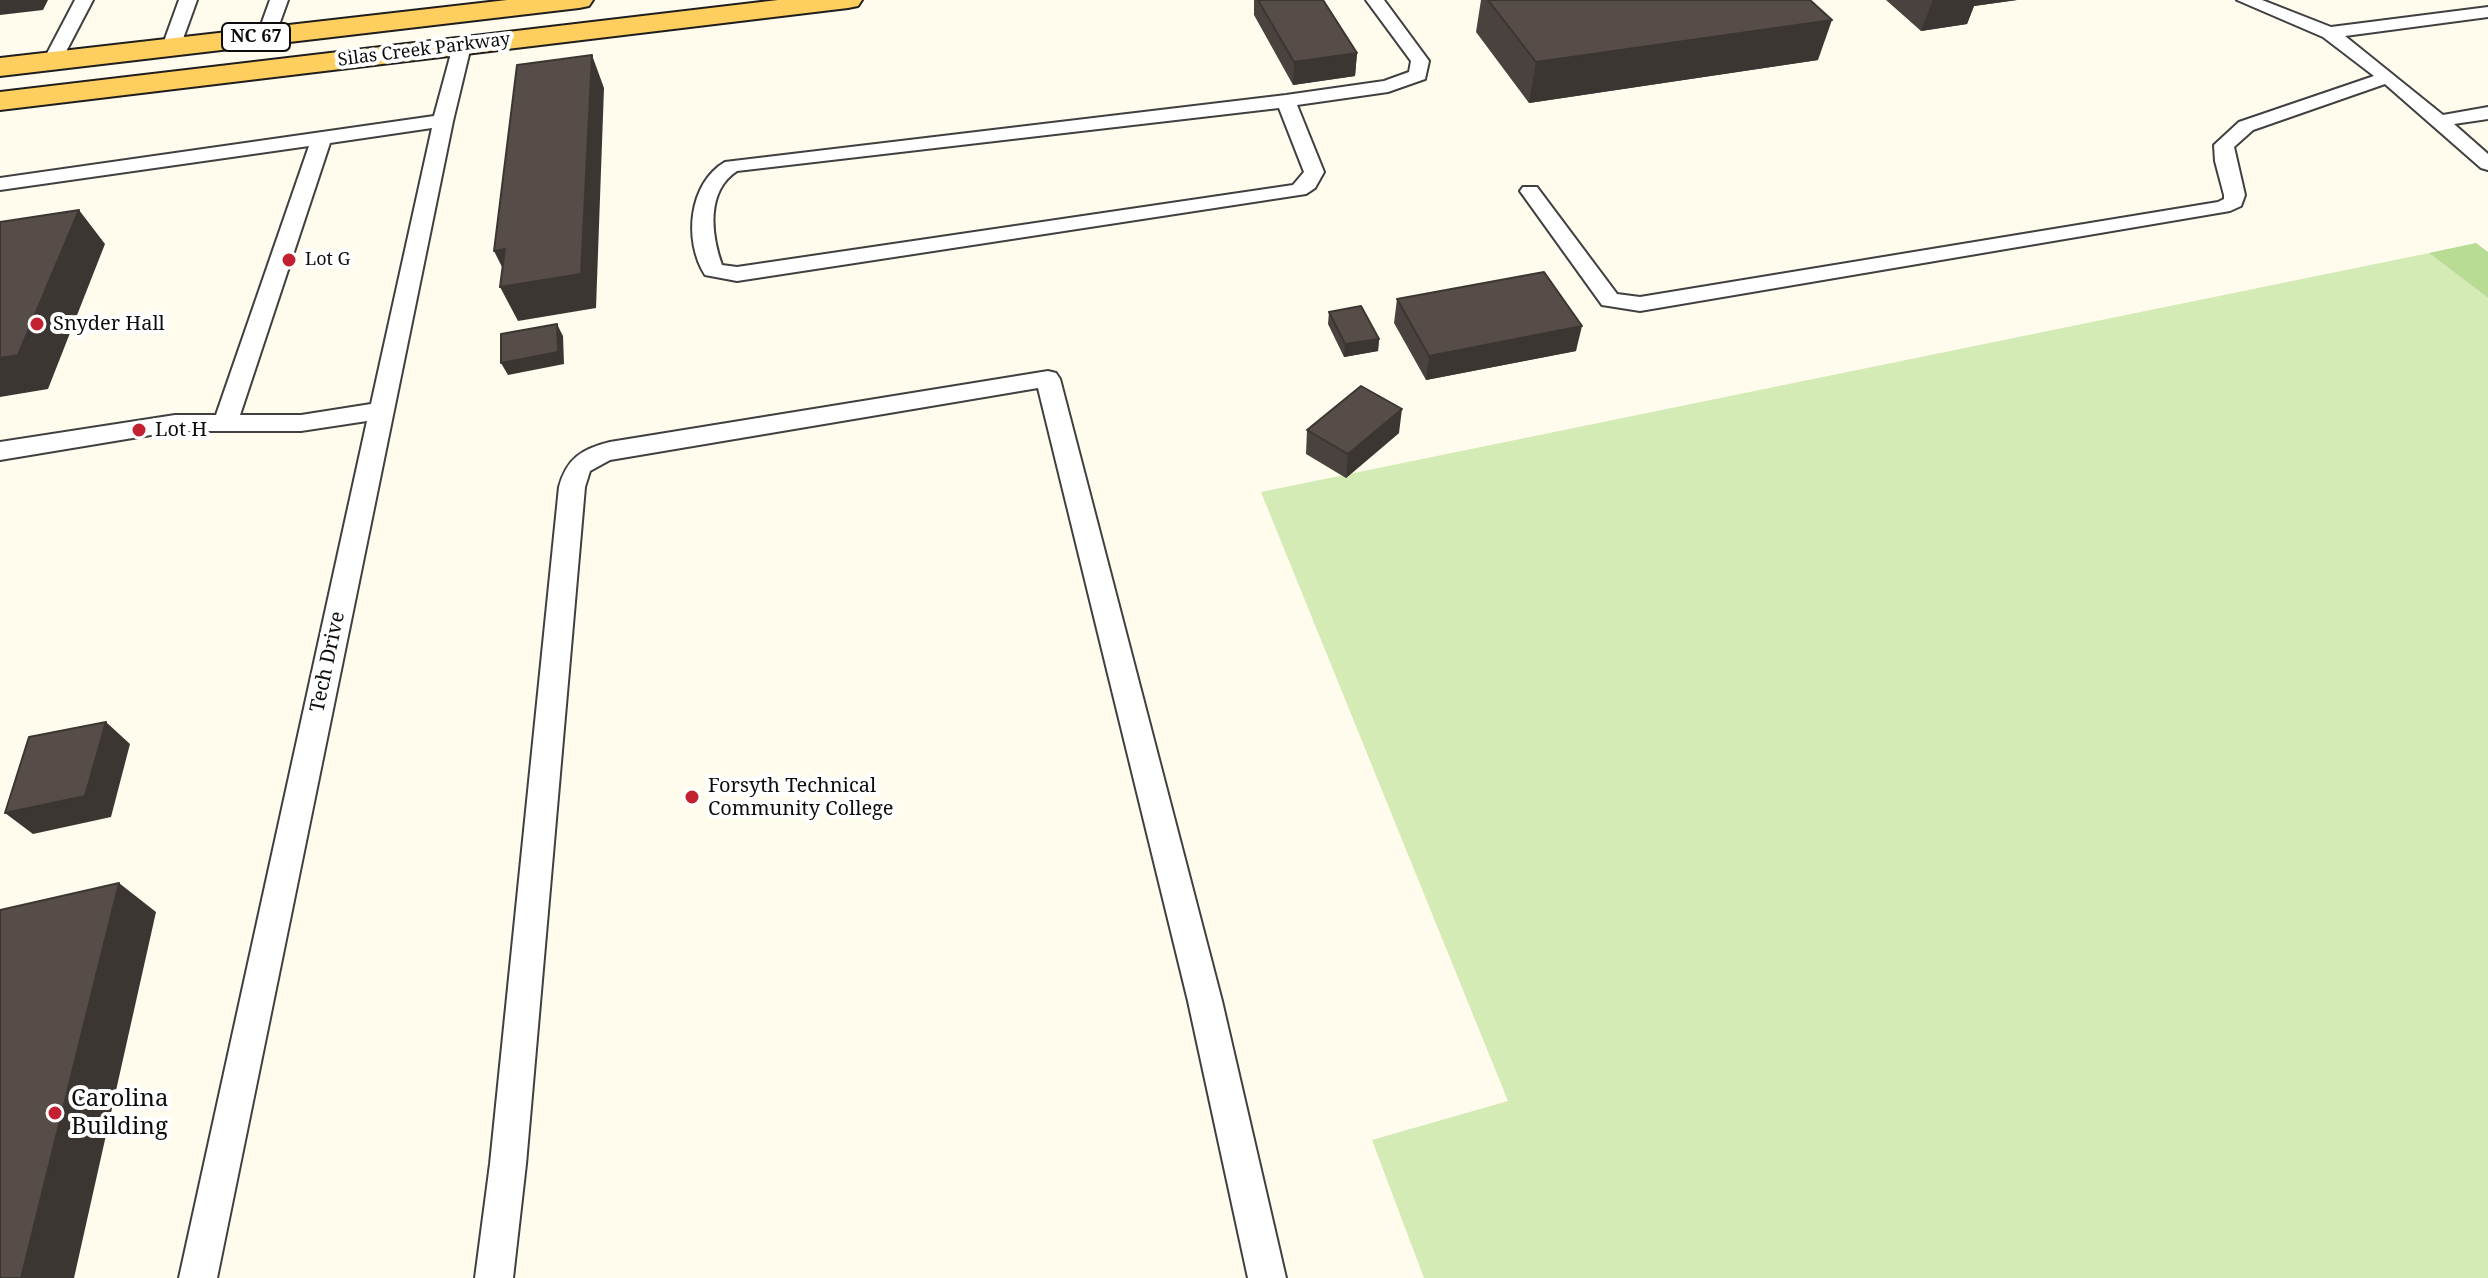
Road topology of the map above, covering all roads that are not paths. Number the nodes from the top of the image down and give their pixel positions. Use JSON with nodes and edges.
{"nodes":[{"id":1,"x":84,"y":0,"type":"edge"},
{"id":2,"x":188,"y":0,"type":"edge"},
{"id":3,"x":279,"y":0,"type":"edge"},
{"id":4,"x":579,"y":0,"type":"edge"},
{"id":5,"x":697,"y":0,"type":"edge"},
{"id":6,"x":848,"y":0,"type":"edge"},
{"id":7,"x":1375,"y":0,"type":"edge"},
{"id":8,"x":2246,"y":0,"type":"edge"},
{"id":9,"x":514,"y":4,"type":"edge"},
{"id":10,"x":2488,"y":12,"type":"edge"},
{"id":11,"x":2329,"y":33,"type":"junction"},
{"id":12,"x":266,"y":36,"type":"junction"},
{"id":13,"x":462,"y":46,"type":"junction"},
{"id":14,"x":171,"y":47,"type":"junction"},
{"id":15,"x":52,"y":61,"type":"junction"},
{"id":16,"x":0,"y":67,"type":"edge"},
{"id":17,"x":2388,"y":77,"type":"junction"},
{"id":18,"x":0,"y":101,"type":"edge"},
{"id":19,"x":1286,"y":101,"type":"junction"},
{"id":20,"x":2488,"y":113,"type":"edge"},
{"id":21,"x":443,"y":121,"type":"junction"},
{"id":22,"x":2439,"y":121,"type":"junction"},
{"id":23,"x":322,"y":138,"type":"junction"},
{"id":24,"x":2488,"y":164,"type":"edge"},
{"id":25,"x":0,"y":184,"type":"edge"},
{"id":26,"x":1530,"y":191,"type":"dead end"},
{"id":27,"x":381,"y":411,"type":"junction"},
{"id":28,"x":225,"y":423,"type":"junction"},
{"id":29,"x":0,"y":451,"type":"edge"},
{"id":30,"x":198,"y":1278,"type":"edge"},
{"id":31,"x":494,"y":1278,"type":"edge"},
{"id":32,"x":1267,"y":1278,"type":"edge"}],
"edges":[{"from":1,"to":15,"type":"lane"},
{"from":2,"to":14,"type":"lane"},
{"from":3,"to":12,"type":"lane"},
{"from":4,"to":9,"type":"main road","name":"Silas Creek Parkway","number":"NC 67"},
{"from":5,"to":13,"type":"main road"},
{"from":6,"to":13,"type":"main road","name":"Silas Creek Parkway","number":"NC 67"},
{"from":7,"to":19,"type":"lane"},
{"from":8,"to":11,"type":"lane"},
{"from":9,"to":12,"type":"main road","name":"Silas Creek Parkway","number":"NC 67"},
{"from":10,"to":11,"type":"lane"},
{"from":11,"to":17,"type":"lane"},
{"from":12,"to":14,"type":"main road","name":"Silas Creek Parkway","number":"NC 67"},
{"from":13,"to":18,"type":"main road","name":"Silas Creek Parkway","number":"NC 67"},
{"from":13,"to":21,"type":"lane","name":"Tech Drive"},
{"from":14,"to":15,"type":"main road","name":"Silas Creek Parkway","number":"NC 67"},
{"from":15,"to":16,"type":"main road","name":"Silas Creek Parkway","number":"NC 67"},
{"from":17,"to":22,"type":"lane"},
{"from":17,"to":26,"type":"lane"},
{"from":19,"to":19,"type":"lane"},
{"from":20,"to":22,"type":"lane"},
{"from":21,"to":23,"type":"lane"},
{"from":21,"to":27,"type":"lane","name":"Tech Drive"},
{"from":22,"to":24,"type":"lane"},
{"from":23,"to":25,"type":"lane"},
{"from":23,"to":28,"type":"lane"},
{"from":27,"to":28,"type":"lane"},
{"from":27,"to":30,"type":"lane","name":"Tech Drive"},
{"from":28,"to":29,"type":"lane"},
{"from":31,"to":32,"type":"lane"}]}
